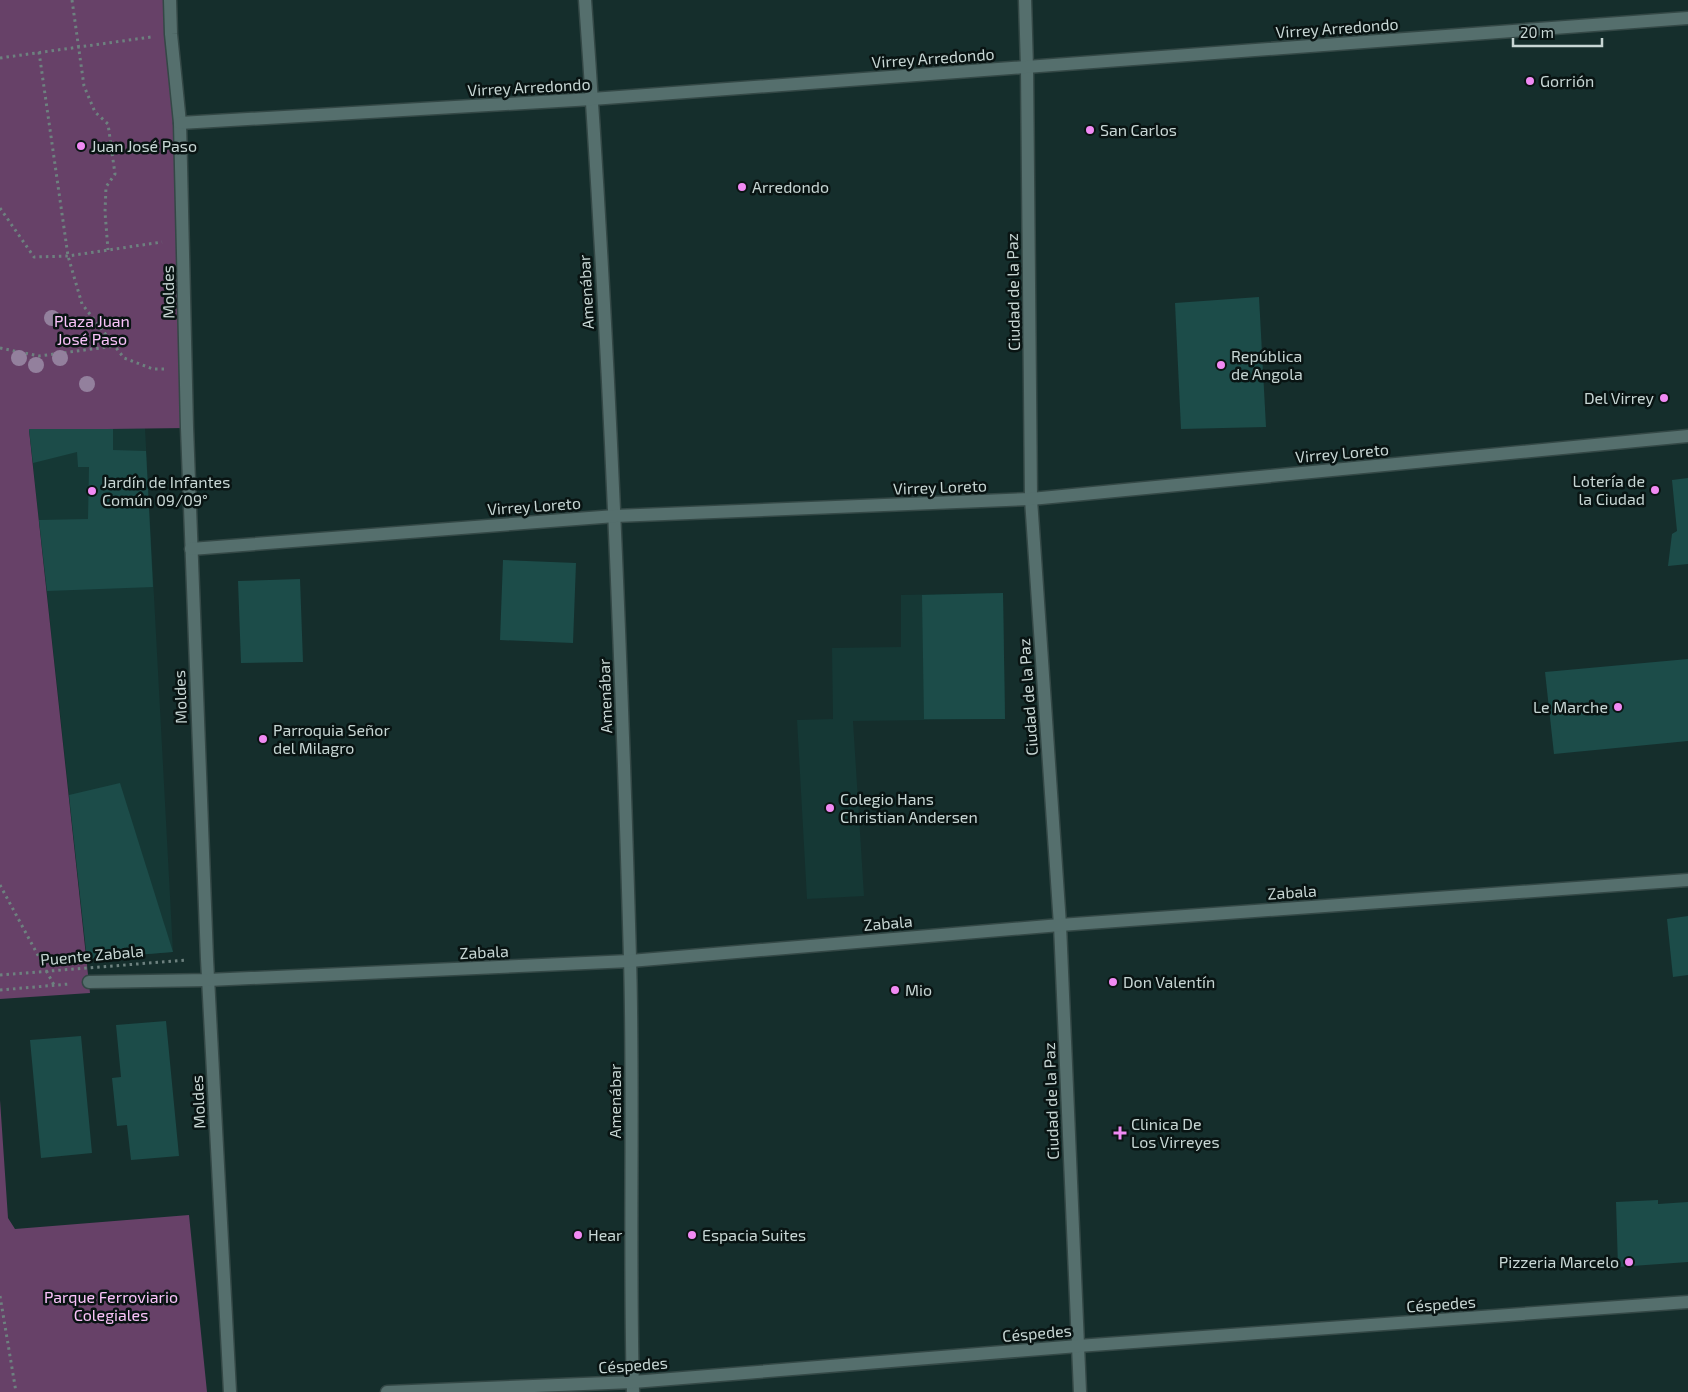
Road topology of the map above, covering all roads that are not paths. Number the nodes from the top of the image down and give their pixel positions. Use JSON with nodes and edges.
{"nodes":[{"id":1,"x":170,"y":0,"type":"edge"},
{"id":2,"x":585,"y":0,"type":"edge"},
{"id":3,"x":1025,"y":0,"type":"edge"},
{"id":4,"x":1688,"y":18,"type":"edge"},
{"id":5,"x":1027,"y":68,"type":"junction"},
{"id":6,"x":592,"y":100,"type":"junction"},
{"id":7,"x":180,"y":123,"type":"junction"},
{"id":8,"x":1688,"y":436,"type":"edge"},
{"id":9,"x":1031,"y":499,"type":"junction"},
{"id":10,"x":615,"y":516,"type":"junction"},
{"id":11,"x":191,"y":549,"type":"junction"},
{"id":12,"x":1688,"y":880,"type":"edge"},
{"id":13,"x":1060,"y":925,"type":"junction"},
{"id":14,"x":630,"y":961,"type":"junction"},
{"id":15,"x":208,"y":980,"type":"junction"},
{"id":16,"x":89,"y":982,"type":"road end"},
{"id":17,"x":1688,"y":1302,"type":"edge"},
{"id":18,"x":1078,"y":1346,"type":"junction"},
{"id":19,"x":633,"y":1387,"type":"edge"},
{"id":20,"x":230,"y":1392,"type":"edge"},
{"id":21,"x":387,"y":1392,"type":"edge"},
{"id":22,"x":1080,"y":1392,"type":"edge"}],
"edges":[{"from":1,"to":7,"type":"street","name":"Moldes"},
{"from":2,"to":6,"type":"street","name":"Amenábar"},
{"from":3,"to":5,"type":"street","name":"Ciudad de la Paz"},
{"from":4,"to":5,"type":"street","name":"Virrey Arredondo"},
{"from":5,"to":6,"type":"street","name":"Virrey Arredondo"},
{"from":5,"to":9,"type":"street","name":"Ciudad de la Paz"},
{"from":6,"to":7,"type":"street","name":"Virrey Arredondo"},
{"from":6,"to":10,"type":"street","name":"Amenábar"},
{"from":7,"to":11,"type":"street","name":"Moldes"},
{"from":8,"to":9,"type":"street","name":"Virrey Loreto"},
{"from":9,"to":10,"type":"street","name":"Virrey Loreto"},
{"from":9,"to":13,"type":"street","name":"Ciudad de la Paz"},
{"from":10,"to":11,"type":"street","name":"Virrey Loreto"},
{"from":10,"to":14,"type":"street","name":"Amenábar"},
{"from":11,"to":15,"type":"street","name":"Moldes"},
{"from":12,"to":13,"type":"street","name":"Zabala"},
{"from":13,"to":14,"type":"street","name":"Zabala"},
{"from":13,"to":18,"type":"street","name":"Ciudad de la Paz"},
{"from":14,"to":15,"type":"street","name":"Zabala"},
{"from":14,"to":19,"type":"street","name":"Amenábar"},
{"from":15,"to":16,"type":"street","name":"Zabala"},
{"from":15,"to":20,"type":"street","name":"Moldes"},
{"from":17,"to":18,"type":"street","name":"Céspedes"},
{"from":18,"to":19,"type":"street","name":"Céspedes"},
{"from":18,"to":22,"type":"street","name":"Ciudad de la Paz"},
{"from":19,"to":21,"type":"street","name":"Céspedes"}]}
